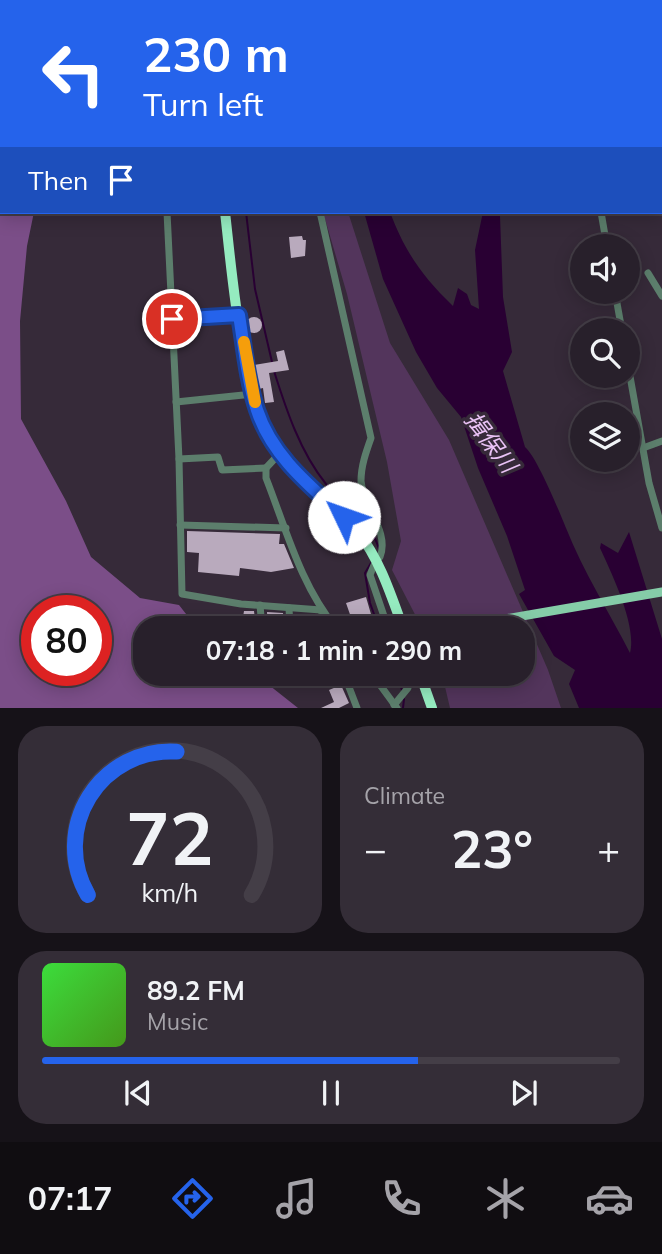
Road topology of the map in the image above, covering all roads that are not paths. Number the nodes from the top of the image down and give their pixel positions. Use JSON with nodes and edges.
{"nodes":[{"id":1,"x":167,"y":214,"type":"edge"},
{"id":2,"x":225,"y":214,"type":"edge"},
{"id":3,"x":320,"y":214,"type":"edge"},
{"id":4,"x":601,"y":214,"type":"edge"},
{"id":5,"x":605,"y":234,"type":"edge"},
{"id":6,"x":648,"y":272,"type":"dead end"},
{"id":7,"x":662,"y":296,"type":"edge"},
{"id":8,"x":239,"y":315,"type":"junction"},
{"id":9,"x":172,"y":319,"type":"junction"},
{"id":10,"x":632,"y":388,"type":"edge"},
{"id":11,"x":253,"y":394,"type":"junction"},
{"id":12,"x":176,"y":402,"type":"junction"},
{"id":13,"x":662,"y":441,"type":"edge"},
{"id":14,"x":643,"y":448,"type":"junction"},
{"id":15,"x":279,"y":453,"type":"junction"},
{"id":16,"x":179,"y":459,"type":"junction"},
{"id":17,"x":266,"y":468,"type":"junction"},
{"id":18,"x":654,"y":502,"type":"junction"},
{"id":19,"x":662,"y":505,"type":"edge"},
{"id":20,"x":180,"y":525,"type":"junction"},
{"id":21,"x":286,"y":528,"type":"junction"},
{"id":22,"x":662,"y":528,"type":"edge"},
{"id":23,"x":380,"y":557,"type":"dead end"},
{"id":24,"x":373,"y":565,"type":"dead end"},
{"id":25,"x":662,"y":592,"type":"edge"},
{"id":26,"x":260,"y":605,"type":"junction"},
{"id":27,"x":289,"y":608,"type":"junction"},
{"id":28,"x":321,"y":610,"type":"junction"},
{"id":29,"x":261,"y":616,"type":"edge"},
{"id":30,"x":289,"y":616,"type":"edge"},
{"id":31,"x":323,"y":616,"type":"edge"},
{"id":32,"x":326,"y":616,"type":"edge"},
{"id":33,"x":384,"y":616,"type":"edge"},
{"id":34,"x":398,"y":616,"type":"edge"},
{"id":35,"x":523,"y":616,"type":"edge"},
{"id":36,"x":349,"y":686,"type":"edge"},
{"id":37,"x":381,"y":686,"type":"edge"},
{"id":38,"x":407,"y":686,"type":"edge"},
{"id":39,"x":424,"y":686,"type":"edge"},
{"id":40,"x":395,"y":706,"type":"edge"},
{"id":41,"x":357,"y":708,"type":"edge"},
{"id":42,"x":432,"y":708,"type":"edge"}],
"edges":[{"from":1,"to":9,"type":"street"},
{"from":2,"to":8,"type":"highway"},
{"from":3,"to":23,"type":"street"},
{"from":4,"to":5,"type":"street"},
{"from":6,"to":7,"type":"street"},
{"from":8,"to":9,"type":"street"},
{"from":8,"to":11,"type":"highway"},
{"from":9,"to":12,"type":"street"},
{"from":10,"to":14,"type":"street"},
{"from":11,"to":12,"type":"street"},
{"from":11,"to":15,"type":"highway"},
{"from":12,"to":16,"type":"street"},
{"from":13,"to":14,"type":"street"},
{"from":14,"to":18,"type":"street"},
{"from":15,"to":17,"type":"street"},
{"from":15,"to":34,"type":"highway"},
{"from":16,"to":17,"type":"street"},
{"from":16,"to":20,"type":"street"},
{"from":17,"to":21,"type":"street"},
{"from":18,"to":19,"type":"street"},
{"from":18,"to":22,"type":"street"},
{"from":20,"to":21,"type":"street"},
{"from":20,"to":26,"type":"street"},
{"from":21,"to":28,"type":"street"},
{"from":24,"to":33,"type":"street"},
{"from":25,"to":35,"type":"main road"},
{"from":26,"to":27,"type":"street"},
{"from":26,"to":29,"type":"street"},
{"from":27,"to":28,"type":"street"},
{"from":27,"to":30,"type":"street"},
{"from":28,"to":31,"type":"street"},
{"from":28,"to":32,"type":"street"},
{"from":36,"to":41,"type":"street"},
{"from":37,"to":40,"type":"street"},
{"from":38,"to":40,"type":"street"},
{"from":39,"to":42,"type":"highway"}]}
